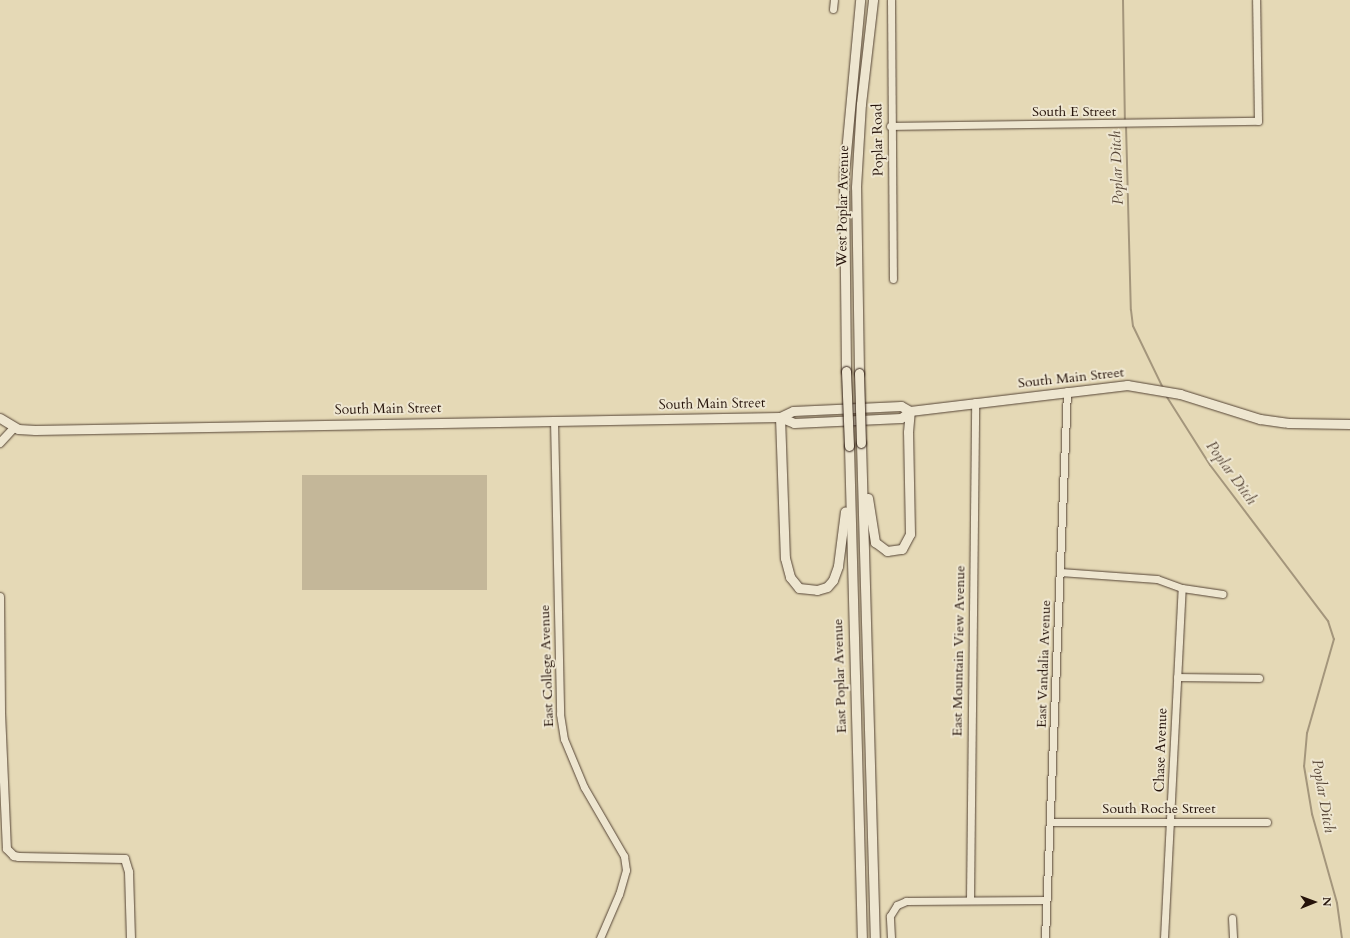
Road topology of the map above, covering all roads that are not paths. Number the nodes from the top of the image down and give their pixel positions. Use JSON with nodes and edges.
{"nodes":[{"id":1,"x":834,"y":0,"type":"edge"},
{"id":2,"x":860,"y":0,"type":"edge"},
{"id":3,"x":873,"y":0,"type":"edge"},
{"id":4,"x":891,"y":0,"type":"edge"},
{"id":5,"x":1256,"y":0,"type":"edge"},
{"id":6,"x":833,"y":9,"type":"dead end"},
{"id":7,"x":890,"y":126,"type":"junction"},
{"id":8,"x":893,"y":279,"type":"dead end"},
{"id":9,"x":1067,"y":391,"type":"junction"},
{"id":10,"x":975,"y":402,"type":"junction"},
{"id":11,"x":910,"y":411,"type":"junction"},
{"id":12,"x":847,"y":413,"type":"joint"},
{"id":13,"x":860,"y":414,"type":"joint"},
{"id":14,"x":780,"y":417,"type":"junction"},
{"id":15,"x":0,"y":418,"type":"edge"},
{"id":16,"x":554,"y":420,"type":"junction"},
{"id":17,"x":1350,"y":424,"type":"edge"},
{"id":18,"x":14,"y":428,"type":"junction"},
{"id":19,"x":0,"y":443,"type":"edge"},
{"id":20,"x":861,"y":443,"type":"junction"},
{"id":21,"x":848,"y":477,"type":"junction"},
{"id":22,"x":1060,"y":572,"type":"junction"},
{"id":23,"x":1182,"y":588,"type":"junction"},
{"id":24,"x":1224,"y":594,"type":"dead end"},
{"id":25,"x":0,"y":597,"type":"edge"},
{"id":26,"x":1176,"y":678,"type":"junction"},
{"id":27,"x":1258,"y":678,"type":"dead end"},
{"id":28,"x":0,"y":713,"type":"edge"},
{"id":29,"x":1171,"y":821,"type":"junction"},
{"id":30,"x":1051,"y":822,"type":"junction"},
{"id":31,"x":1267,"y":822,"type":"dead end"},
{"id":32,"x":970,"y":900,"type":"junction"},
{"id":33,"x":1046,"y":900,"type":"junction"},
{"id":34,"x":1232,"y":918,"type":"dead end"},
{"id":35,"x":131,"y":938,"type":"edge"},
{"id":36,"x":600,"y":938,"type":"edge"},
{"id":37,"x":862,"y":938,"type":"edge"},
{"id":38,"x":875,"y":938,"type":"edge"},
{"id":39,"x":891,"y":938,"type":"edge"},
{"id":40,"x":1045,"y":938,"type":"edge"},
{"id":41,"x":1164,"y":938,"type":"edge"},
{"id":42,"x":1233,"y":938,"type":"edge"}],
"edges":[{"from":1,"to":6,"type":"street"},
{"from":2,"to":12,"type":"main road","name":"West Poplar Avenue","bridge":true},
{"from":3,"to":13,"type":"main road","name":"West Poplar Avenue","bridge":true},
{"from":4,"to":7,"type":"street","name":"Poplar Road"},
{"from":5,"to":7,"type":"street","name":"South E Street"},
{"from":7,"to":8,"type":"street","name":"Poplar Road"},
{"from":9,"to":10,"type":"main road","name":"South Main Street"},
{"from":9,"to":17,"type":"main road","name":"South Main Street"},
{"from":9,"to":22,"type":"street","name":"East Vandalia Avenue"},
{"from":10,"to":11,"type":"main road","name":"South Main Street"},
{"from":10,"to":32,"type":"street","name":"East Mountain View Avenue"},
{"from":11,"to":14,"type":"main road","name":"South Main Street"},
{"from":11,"to":20,"type":"main road"},
{"from":12,"to":21,"type":"main road","name":"East Poplar Avenue","bridge":true},
{"from":13,"to":20,"type":"main road","name":"East Poplar Avenue","bridge":true},
{"from":14,"to":16,"type":"main road","name":"South Main Street"},
{"from":14,"to":21,"type":"main road"},
{"from":15,"to":18,"type":"main road"},
{"from":16,"to":18,"type":"main road","name":"South Main Street"},
{"from":16,"to":36,"type":"street","name":"East College Avenue"},
{"from":18,"to":19,"type":"street"},
{"from":20,"to":38,"type":"main road","name":"East Poplar Avenue"},
{"from":21,"to":37,"type":"main road","name":"East Poplar Avenue"},
{"from":22,"to":23,"type":"street"},
{"from":22,"to":30,"type":"street","name":"East Vandalia Avenue"},
{"from":23,"to":24,"type":"street"},
{"from":23,"to":26,"type":"street","name":"Chase Avenue"},
{"from":25,"to":28,"type":"street"},
{"from":26,"to":27,"type":"street"},
{"from":26,"to":29,"type":"street","name":"Chase Avenue"},
{"from":28,"to":35,"type":"street"},
{"from":29,"to":30,"type":"street","name":"South Roche Street"},
{"from":29,"to":31,"type":"street","name":"South Roche Street"},
{"from":29,"to":41,"type":"street","name":"Chase Avenue"},
{"from":30,"to":33,"type":"street","name":"East Vandalia Avenue"},
{"from":32,"to":33,"type":"street"},
{"from":32,"to":39,"type":"street"},
{"from":33,"to":40,"type":"street","name":"East Vandalia Avenue"},
{"from":34,"to":42,"type":"street"}]}
